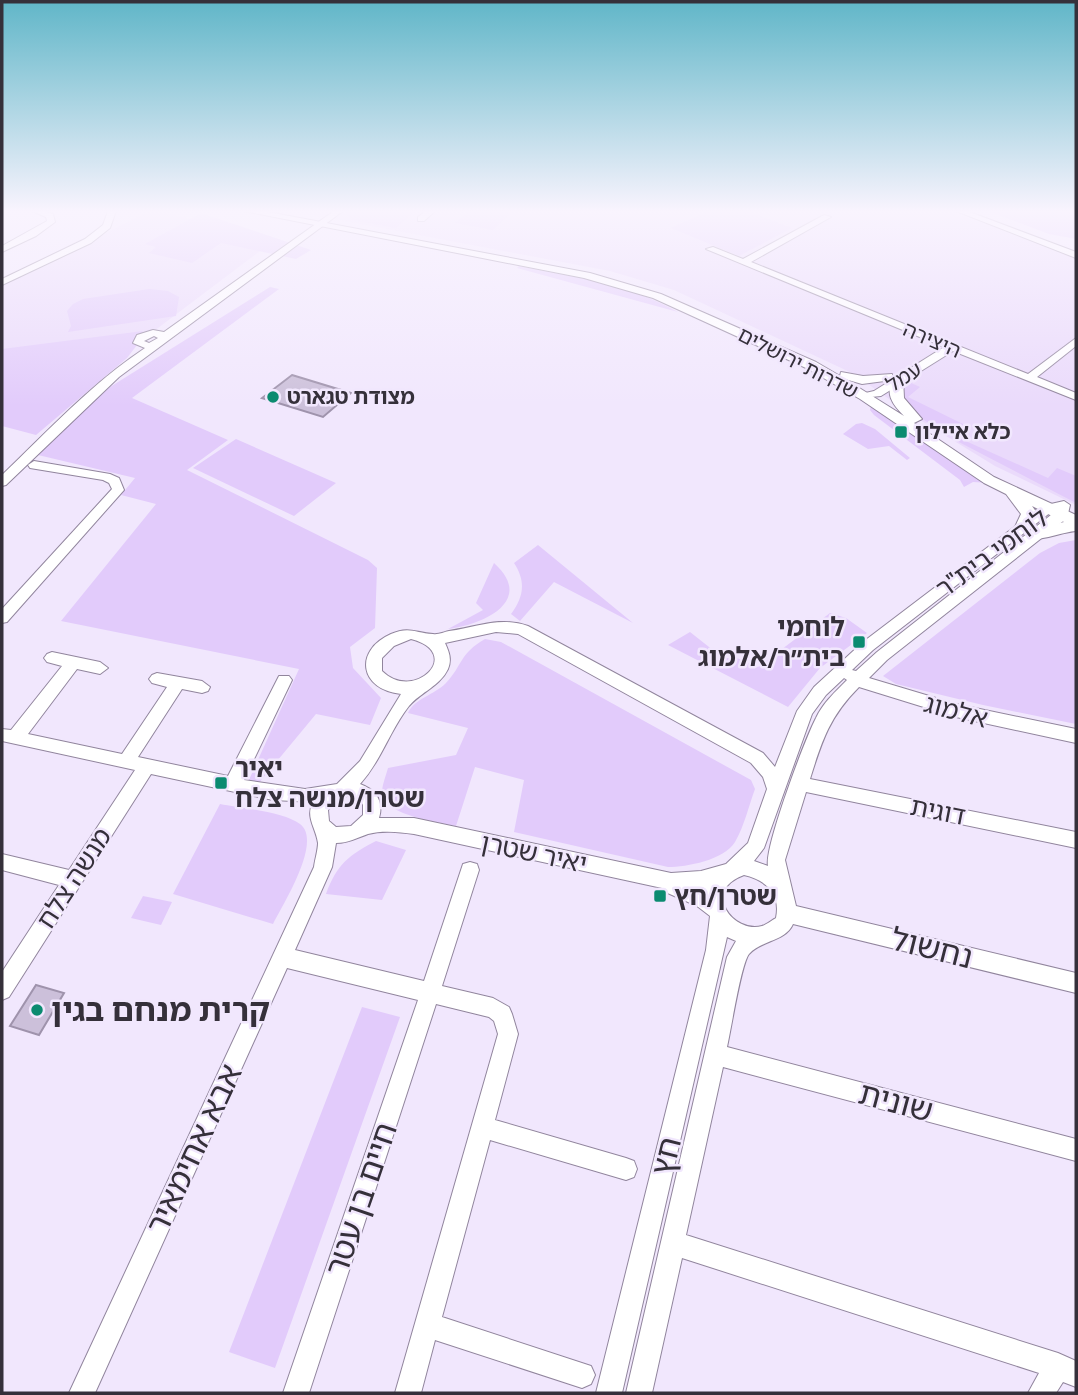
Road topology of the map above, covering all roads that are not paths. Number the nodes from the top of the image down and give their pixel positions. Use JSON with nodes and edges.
{"nodes":[{"id":1,"x":244,"y":276,"type":"edge"},
{"id":2,"x":583,"y":276,"type":"edge"},
{"id":3,"x":615,"y":276,"type":"edge"},
{"id":4,"x":775,"y":276,"type":"edge"},
{"id":5,"x":158,"y":338,"type":"junction"},
{"id":6,"x":1076,"y":341,"type":"edge"},
{"id":7,"x":945,"y":346,"type":"junction"},
{"id":8,"x":134,"y":359,"type":"junction"},
{"id":9,"x":846,"y":375,"type":"junction"},
{"id":10,"x":893,"y":379,"type":"junction"},
{"id":11,"x":1028,"y":379,"type":"junction"},
{"id":12,"x":870,"y":393,"type":"junction"},
{"id":13,"x":1076,"y":397,"type":"edge"},
{"id":14,"x":915,"y":419,"type":"junction"},
{"id":15,"x":54,"y":430,"type":"junction"},
{"id":16,"x":34,"y":465,"type":"dead end"},
{"id":17,"x":2,"y":471,"type":"edge"},
{"id":18,"x":2,"y":482,"type":"edge"},
{"id":19,"x":1007,"y":489,"type":"junction"},
{"id":20,"x":1067,"y":514,"type":"edge"},
{"id":21,"x":1029,"y":531,"type":"junction"},
{"id":22,"x":2,"y":618,"type":"edge"},
{"id":23,"x":483,"y":629,"type":"junction"},
{"id":24,"x":434,"y":640,"type":"junction"},
{"id":25,"x":52,"y":658,"type":"dead end"},
{"id":26,"x":74,"y":662,"type":"junction"},
{"id":27,"x":444,"y":662,"type":"junction"},
{"id":28,"x":100,"y":668,"type":"dead end"},
{"id":29,"x":841,"y":669,"type":"junction"},
{"id":30,"x":157,"y":679,"type":"dead end"},
{"id":31,"x":856,"y":679,"type":"junction"},
{"id":32,"x":284,"y":680,"type":"dead end"},
{"id":33,"x":380,"y":680,"type":"junction"},
{"id":34,"x":178,"y":683,"type":"junction"},
{"id":35,"x":421,"y":685,"type":"junction"},
{"id":36,"x":202,"y":687,"type":"dead end"},
{"id":37,"x":391,"y":717,"type":"junction"},
{"id":38,"x":8,"y":736,"type":"edge"},
{"id":39,"x":1076,"y":736,"type":"edge"},
{"id":40,"x":789,"y":752,"type":"junction"},
{"id":41,"x":374,"y":756,"type":"junction"},
{"id":42,"x":757,"y":758,"type":"junction"},
{"id":43,"x":126,"y":761,"type":"junction"},
{"id":44,"x":147,"y":766,"type":"junction"},
{"id":45,"x":233,"y":784,"type":"junction"},
{"id":46,"x":800,"y":784,"type":"junction"},
{"id":47,"x":339,"y":791,"type":"junction"},
{"id":48,"x":776,"y":791,"type":"junction"},
{"id":49,"x":273,"y":793,"type":"junction"},
{"id":50,"x":371,"y":801,"type":"junction"},
{"id":51,"x":320,"y":825,"type":"junction"},
{"id":52,"x":414,"y":827,"type":"junction"},
{"id":53,"x":358,"y":831,"type":"junction"},
{"id":54,"x":1076,"y":840,"type":"edge"},
{"id":55,"x":2,"y":862,"type":"edge"},
{"id":56,"x":323,"y":867,"type":"junction"},
{"id":57,"x":470,"y":870,"type":"dead end"},
{"id":58,"x":729,"y":870,"type":"junction"},
{"id":59,"x":654,"y":879,"type":"junction"},
{"id":60,"x":73,"y":880,"type":"junction"},
{"id":61,"x":783,"y":890,"type":"junction"},
{"id":62,"x":716,"y":913,"type":"junction"},
{"id":63,"x":787,"y":913,"type":"junction"},
{"id":64,"x":756,"y":937,"type":"junction"},
{"id":65,"x":283,"y":957,"type":"junction"},
{"id":66,"x":9,"y":965,"type":"edge"},
{"id":67,"x":1076,"y":983,"type":"edge"},
{"id":68,"x":2,"y":990,"type":"edge"},
{"id":69,"x":428,"y":998,"type":"junction"},
{"id":70,"x":715,"y":1054,"type":"junction"},
{"id":71,"x":482,"y":1127,"type":"junction"},
{"id":72,"x":1076,"y":1150,"type":"edge"},
{"id":73,"x":626,"y":1169,"type":"dead end"},
{"id":74,"x":673,"y":1243,"type":"junction"},
{"id":75,"x":427,"y":1325,"type":"junction"},
{"id":76,"x":1067,"y":1370,"type":"edge"},
{"id":77,"x":582,"y":1375,"type":"dead end"},
{"id":78,"x":82,"y":1393,"type":"edge"},
{"id":79,"x":296,"y":1393,"type":"edge"},
{"id":80,"x":408,"y":1393,"type":"edge"},
{"id":81,"x":609,"y":1393,"type":"edge"},
{"id":82,"x":639,"y":1393,"type":"edge"},
{"id":83,"x":1041,"y":1393,"type":"edge"}],
"edges":[{"from":1,"to":5,"type":"street"},
{"from":2,"to":12,"type":"main road","name":"שדרות ירושלים"},
{"from":3,"to":9,"type":"main road","name":"שדרות ירושלים"},
{"from":4,"to":7,"type":"street","name":"היצירה"},
{"from":5,"to":8,"type":"street"},
{"from":5,"to":8,"type":"street"},
{"from":6,"to":11,"type":"street"},
{"from":7,"to":10,"type":"street","name":"עמל"},
{"from":7,"to":11,"type":"street","name":"היצירה"},
{"from":8,"to":15,"type":"street"},
{"from":9,"to":10,"type":"main road"},
{"from":9,"to":12,"type":"main road","name":"שדרות ירושלים"},
{"from":10,"to":12,"type":"street","name":"עמל"},
{"from":10,"to":14,"type":"main road"},
{"from":11,"to":13,"type":"street","name":"היצירה"},
{"from":12,"to":14,"type":"main road","name":"שדרות ירושלים"},
{"from":12,"to":19,"type":"main road","name":"שדרות ירושלים"},
{"from":14,"to":20,"type":"main road","name":"שדרות ירושלים"},
{"from":15,"to":17,"type":"street"},
{"from":15,"to":18,"type":"street"},
{"from":16,"to":22,"type":"street"},
{"from":19,"to":20,"type":"main road","name":"שדרות ירושלים"},
{"from":19,"to":21,"type":"main road"},
{"from":20,"to":21,"type":"street","name":"לוחמי בית\"ר"},
{"from":20,"to":21,"type":"main road"},
{"from":21,"to":29,"type":"street","name":"לוחמי בית\"ר"},
{"from":21,"to":31,"type":"street","name":"לוחמי בית\"ר"},
{"from":23,"to":24,"type":"street"},
{"from":23,"to":27,"type":"street"},
{"from":23,"to":42,"type":"street"},
{"from":24,"to":27,"type":"street"},
{"from":24,"to":33,"type":"street"},
{"from":25,"to":26,"type":"street"},
{"from":26,"to":28,"type":"street"},
{"from":26,"to":38,"type":"street"},
{"from":27,"to":35,"type":"street"},
{"from":29,"to":31,"type":"street","name":"אלמוג"},
{"from":29,"to":40,"type":"street","name":"לוחמי בית\"ר"},
{"from":30,"to":34,"type":"street"},
{"from":31,"to":39,"type":"street","name":"אלמוג"},
{"from":31,"to":46,"type":"street","name":"לוחמי בית\"ר"},
{"from":32,"to":45,"type":"street"},
{"from":33,"to":35,"type":"street"},
{"from":33,"to":37,"type":"street"},
{"from":34,"to":36,"type":"street"},
{"from":34,"to":43,"type":"street"},
{"from":35,"to":37,"type":"street"},
{"from":37,"to":41,"type":"street"},
{"from":38,"to":43,"type":"street"},
{"from":40,"to":42,"type":"street"},
{"from":40,"to":48,"type":"street","name":"לוחמי בית\"ר"},
{"from":41,"to":47,"type":"street"},
{"from":41,"to":50,"type":"street"},
{"from":42,"to":48,"type":"street"},
{"from":43,"to":44,"type":"street"},
{"from":44,"to":45,"type":"street"},
{"from":44,"to":60,"type":"street","name":"מנשה צלח"},
{"from":45,"to":49,"type":"street"},
{"from":46,"to":54,"type":"street","name":"דוגית"},
{"from":46,"to":61,"type":"street","name":"לוחמי בית\"ר"},
{"from":47,"to":49,"type":"street"},
{"from":47,"to":50,"type":"street"},
{"from":47,"to":51,"type":"street"},
{"from":48,"to":58,"type":"street","name":"לוחמי בית\"ר"},
{"from":49,"to":51,"type":"street"},
{"from":50,"to":52,"type":"street","name":"יאיר שטרן"},
{"from":50,"to":53,"type":"street"},
{"from":51,"to":53,"type":"street"},
{"from":51,"to":56,"type":"street","name":"אבא אחימאיר"},
{"from":52,"to":53,"type":"street","name":"יאיר שטרן"},
{"from":52,"to":59,"type":"street","name":"יאיר שטרן"},
{"from":53,"to":56,"type":"street","name":"אבא אחימאיר"},
{"from":55,"to":60,"type":"street"},
{"from":56,"to":65,"type":"street","name":"אבא אחימאיר"},
{"from":57,"to":69,"type":"street","name":"חיים בן עטר"},
{"from":58,"to":59,"type":"street","name":"יאיר שטרן"},
{"from":58,"to":61,"type":"street"},
{"from":58,"to":62,"type":"street"},
{"from":59,"to":62,"type":"street","name":"יאיר שטרן"},
{"from":60,"to":66,"type":"street","name":"מנשה צלח"},
{"from":61,"to":63,"type":"street"},
{"from":62,"to":64,"type":"street"},
{"from":62,"to":81,"type":"street","name":"חץ"},
{"from":63,"to":64,"type":"street"},
{"from":63,"to":67,"type":"street","name":"נחשול"},
{"from":64,"to":70,"type":"street","name":"חץ"},
{"from":65,"to":69,"type":"street"},
{"from":65,"to":78,"type":"street","name":"אבא אחימאיר"},
{"from":66,"to":68,"type":"street","name":"מנשה צלח"},
{"from":69,"to":71,"type":"street"},
{"from":69,"to":79,"type":"street","name":"חיים בן עטר"},
{"from":70,"to":72,"type":"street","name":"שונית"},
{"from":70,"to":74,"type":"street","name":"חץ"},
{"from":71,"to":73,"type":"street"},
{"from":71,"to":75,"type":"street"},
{"from":74,"to":76,"type":"street"},
{"from":74,"to":82,"type":"street","name":"חץ"},
{"from":75,"to":77,"type":"street"},
{"from":75,"to":80,"type":"street"},
{"from":76,"to":83,"type":"street"}]}
